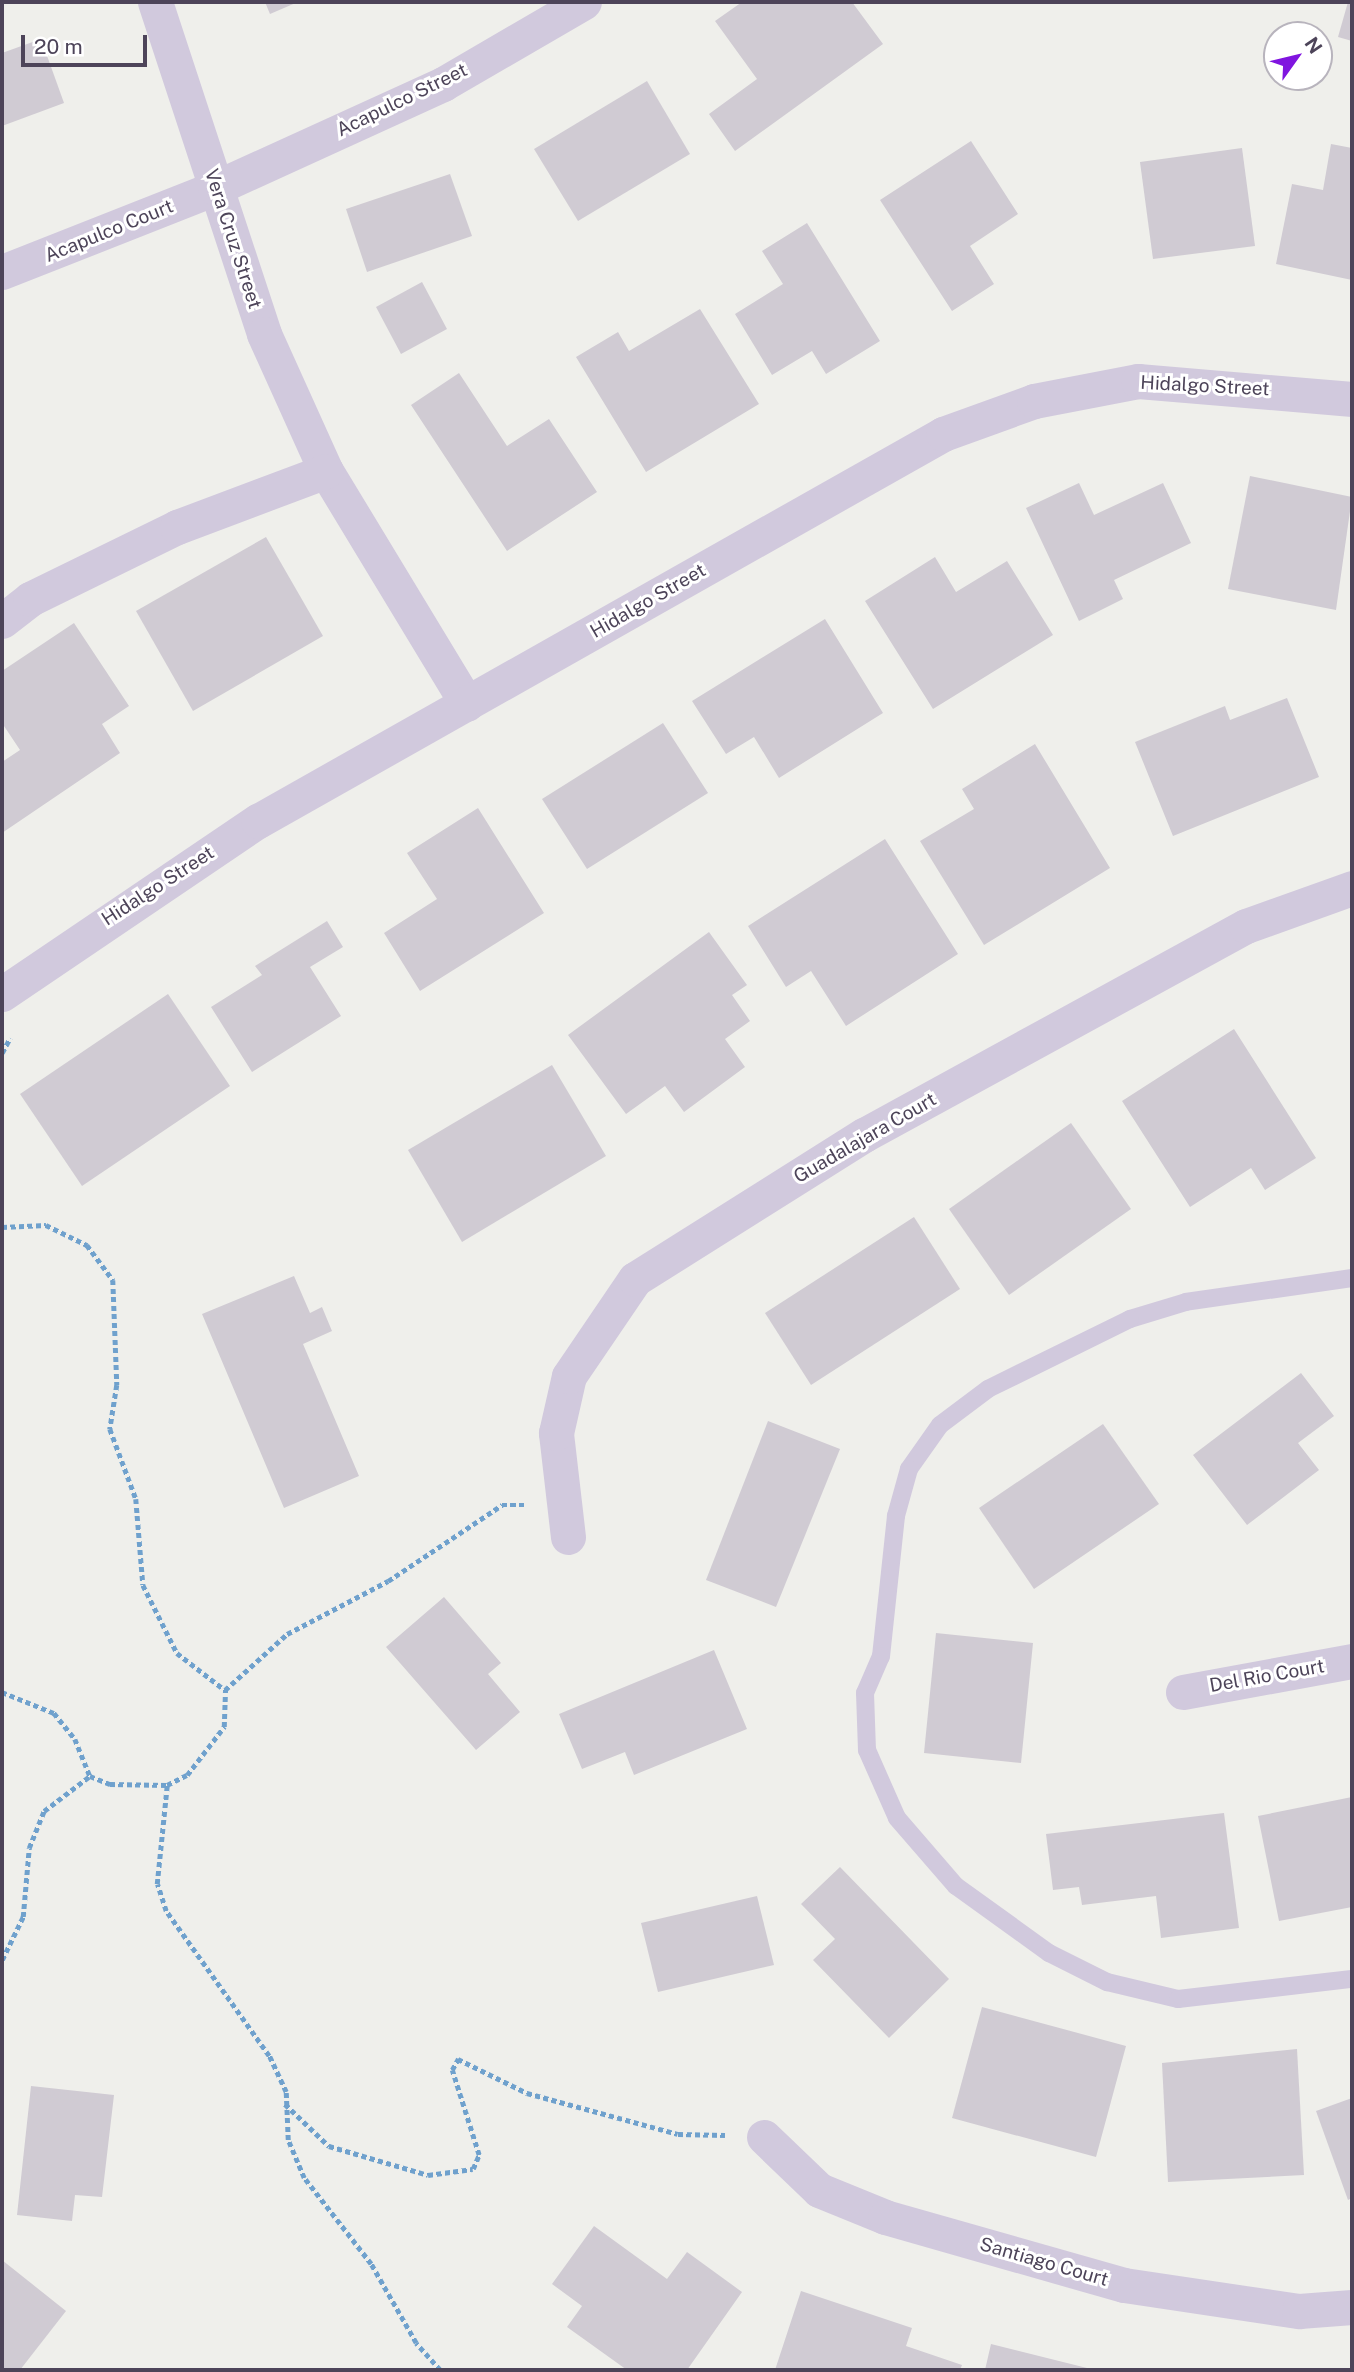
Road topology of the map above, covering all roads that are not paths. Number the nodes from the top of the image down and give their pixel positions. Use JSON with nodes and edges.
{"nodes":[{"id":1,"x":155,"y":2,"type":"edge"},
{"id":2,"x":584,"y":2,"type":"edge"},
{"id":3,"x":215,"y":188,"type":"junction"},
{"id":4,"x":2,"y":272,"type":"edge"},
{"id":5,"x":1352,"y":399,"type":"edge"},
{"id":6,"x":326,"y":471,"type":"junction"},
{"id":7,"x":2,"y":621,"type":"edge"},
{"id":8,"x":467,"y":704,"type":"junction"},
{"id":9,"x":1352,"y":888,"type":"edge"},
{"id":10,"x":2,"y":994,"type":"edge"},
{"id":11,"x":1352,"y":1278,"type":"edge"},
{"id":12,"x":567,"y":1521,"type":"road end"},
{"id":13,"x":1352,"y":1661,"type":"edge"},
{"id":14,"x":1183,"y":1692,"type":"dead end"},
{"id":15,"x":1352,"y":1979,"type":"edge"},
{"id":16,"x":764,"y":2137,"type":"road end"},
{"id":17,"x":1352,"y":2307,"type":"edge"}],
"edges":[{"from":1,"to":3,"type":"street","name":"Vera Cruz Street"},
{"from":2,"to":3,"type":"street","name":"Acapulco Street"},
{"from":3,"to":4,"type":"street","name":"Acapulco Court"},
{"from":3,"to":6,"type":"street","name":"Vera Cruz Street"},
{"from":5,"to":8,"type":"street","name":"Hidalgo Street"},
{"from":6,"to":7,"type":"street"},
{"from":6,"to":8,"type":"street","name":"Vera Cruz Street"},
{"from":8,"to":10,"type":"street","name":"Hidalgo Street"},
{"from":9,"to":12,"type":"street","name":"Guadalajara Court"},
{"from":11,"to":15,"type":"lane"},
{"from":13,"to":14,"type":"street","name":"Del Rio Court"},
{"from":16,"to":17,"type":"street","name":"Santiago Court"}]}
